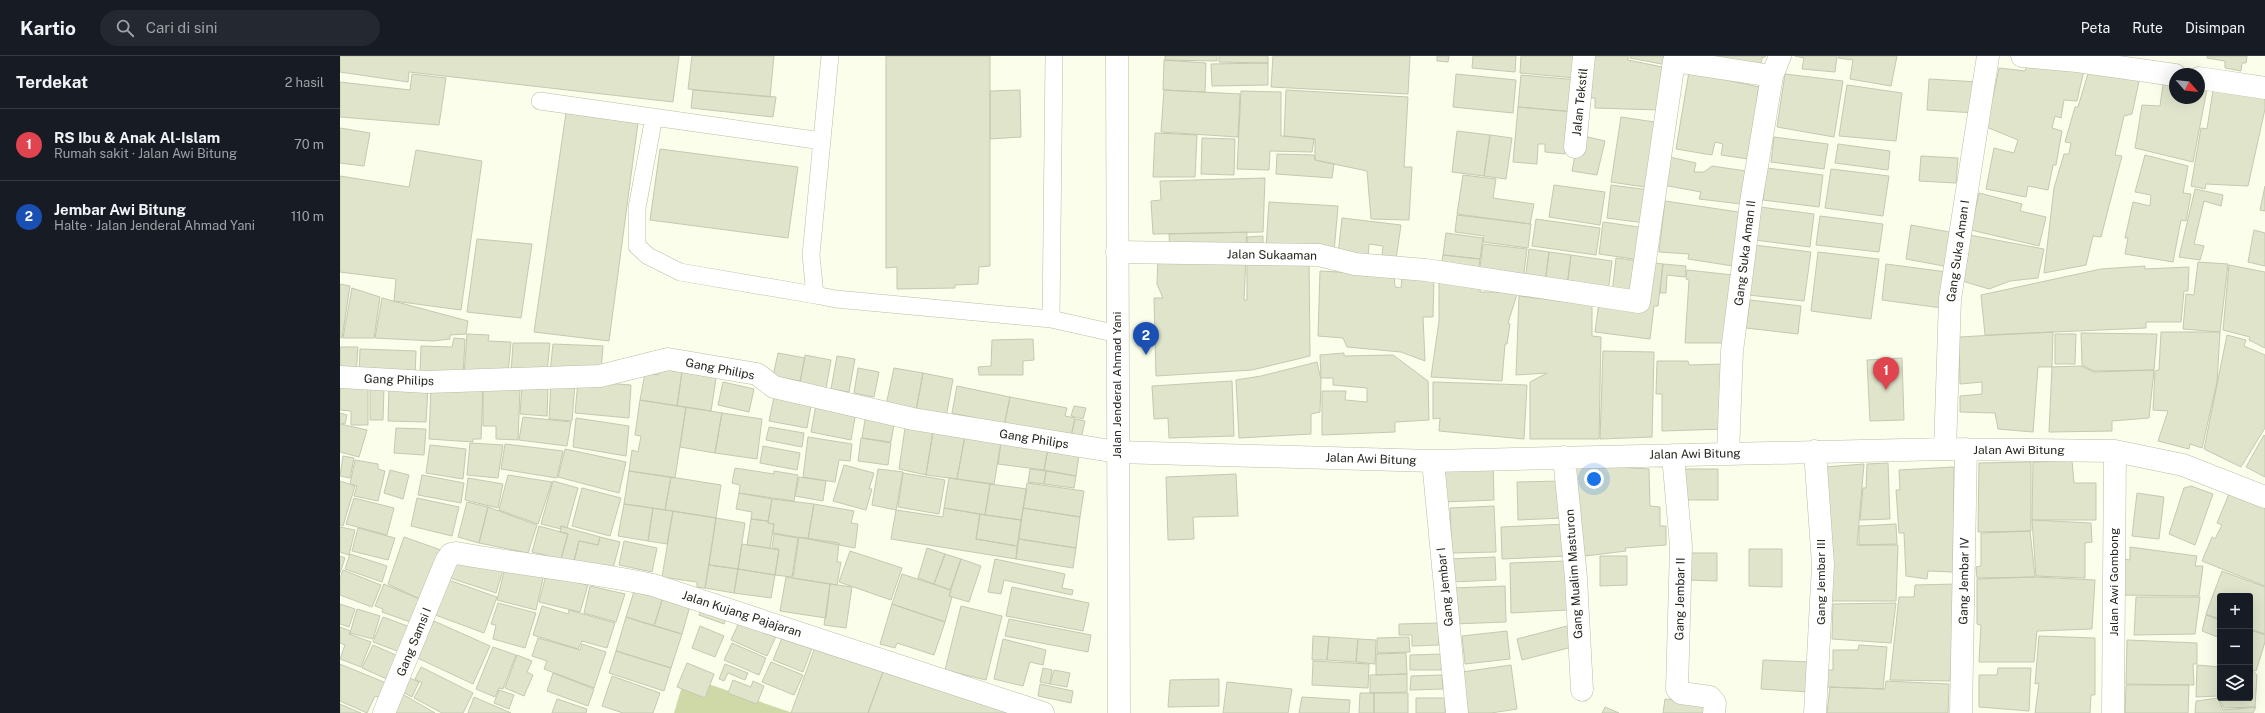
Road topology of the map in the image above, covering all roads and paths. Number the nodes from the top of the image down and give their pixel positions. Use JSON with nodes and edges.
{"nodes":[{"id":1,"x":830,"y":56,"type":"edge"},
{"id":2,"x":1054,"y":56,"type":"edge"},
{"id":3,"x":1117,"y":56,"type":"edge"},
{"id":4,"x":1584,"y":56,"type":"edge"},
{"id":5,"x":1780,"y":56,"type":"edge"},
{"id":6,"x":1988,"y":56,"type":"edge"},
{"id":7,"x":2022,"y":56,"type":"edge"},
{"id":8,"x":1687,"y":59,"type":"edge"},
{"id":9,"x":2150,"y":63,"type":"edge"},
{"id":10,"x":2169,"y":72,"type":"edge"},
{"id":11,"x":1772,"y":76,"type":"junction"},
{"id":12,"x":2205,"y":79,"type":"edge"},
{"id":13,"x":2265,"y":88,"type":"edge"},
{"id":14,"x":540,"y":101,"type":"dead end"},
{"id":15,"x":654,"y":118,"type":"junction"},
{"id":16,"x":822,"y":141,"type":"junction"},
{"id":17,"x":1575,"y":147,"type":"dead end"},
{"id":18,"x":1117,"y":252,"type":"junction"},
{"id":19,"x":815,"y":295,"type":"junction"},
{"id":20,"x":1051,"y":319,"type":"junction"},
{"id":21,"x":1118,"y":334,"type":"junction"},
{"id":22,"x":340,"y":377,"type":"edge"},
{"id":23,"x":1956,"y":449,"type":"junction"},
{"id":24,"x":1815,"y":451,"type":"junction"},
{"id":25,"x":2115,"y":451,"type":"junction"},
{"id":26,"x":1117,"y":452,"type":"junction"},
{"id":27,"x":1728,"y":453,"type":"junction"},
{"id":28,"x":1673,"y":455,"type":"junction"},
{"id":29,"x":1564,"y":457,"type":"junction"},
{"id":30,"x":1433,"y":461,"type":"junction"},
{"id":31,"x":2265,"y":497,"type":"edge"},
{"id":32,"x":442,"y":570,"type":"joint"},
{"id":33,"x":1582,"y":690,"type":"dead end"},
{"id":34,"x":384,"y":713,"type":"edge"},
{"id":35,"x":1043,"y":713,"type":"edge"},
{"id":36,"x":1119,"y":713,"type":"edge"},
{"id":37,"x":1457,"y":713,"type":"edge"},
{"id":38,"x":1714,"y":713,"type":"edge"},
{"id":39,"x":1815,"y":713,"type":"edge"},
{"id":40,"x":1961,"y":713,"type":"edge"},
{"id":41,"x":2113,"y":713,"type":"edge"}],
"edges":[{"from":1,"to":16,"type":"lane"},
{"from":2,"to":20,"type":"lane"},
{"from":3,"to":18,"type":"street","name":"Jalan Jenderal Ahmad Yani"},
{"from":4,"to":17,"type":"street","name":"Jalan Tekstil"},
{"from":5,"to":11,"type":"street","name":"Gang Suka Aman II"},
{"from":6,"to":23,"type":"street","name":"Gang Suka Aman I"},
{"from":7,"to":9,"type":"street"},
{"from":8,"to":11,"type":"street"},
{"from":8,"to":18,"type":"street","name":"Jalan Sukaaman"},
{"from":9,"to":10,"type":"street"},
{"from":11,"to":27,"type":"street","name":"Gang Suka Aman II"},
{"from":12,"to":13,"type":"street"},
{"from":14,"to":15,"type":"lane"},
{"from":15,"to":16,"type":"lane"},
{"from":15,"to":19,"type":"lane"},
{"from":16,"to":19,"type":"lane"},
{"from":18,"to":21,"type":"street","name":"Jalan Jenderal Ahmad Yani"},
{"from":19,"to":20,"type":"lane"},
{"from":20,"to":21,"type":"lane"},
{"from":21,"to":26,"type":"street","name":"Jalan Jenderal Ahmad Yani"},
{"from":22,"to":26,"type":"street","name":"Gang Philips"},
{"from":23,"to":24,"type":"street","name":"Jalan Awi Bitung"},
{"from":23,"to":25,"type":"street","name":"Jalan Awi Bitung"},
{"from":23,"to":40,"type":"street","name":"Gang Jembar IV"},
{"from":24,"to":27,"type":"street","name":"Jalan Awi Bitung"},
{"from":24,"to":39,"type":"street","name":"Gang Jembar III"},
{"from":25,"to":31,"type":"street","name":"Jalan Awi Bitung"},
{"from":25,"to":41,"type":"street","name":"Jalan Awi Gombong"},
{"from":26,"to":30,"type":"street","name":"Jalan Awi Bitung"},
{"from":26,"to":36,"type":"street","name":"Jalan Jenderal Ahmad Yani"},
{"from":27,"to":28,"type":"street","name":"Jalan Awi Bitung"},
{"from":28,"to":29,"type":"street","name":"Jalan Awi Bitung"},
{"from":28,"to":38,"type":"street","name":"Gang Jembar II"},
{"from":29,"to":30,"type":"street","name":"Jalan Awi Bitung"},
{"from":29,"to":33,"type":"street","name":"Gang Mualim Masturon"},
{"from":30,"to":37,"type":"street","name":"Gang Jembar I"},
{"from":32,"to":34,"type":"street","name":"Gang Samsi I"},
{"from":32,"to":35,"type":"street","name":"Jalan Kujang Pajajaran"}]}
